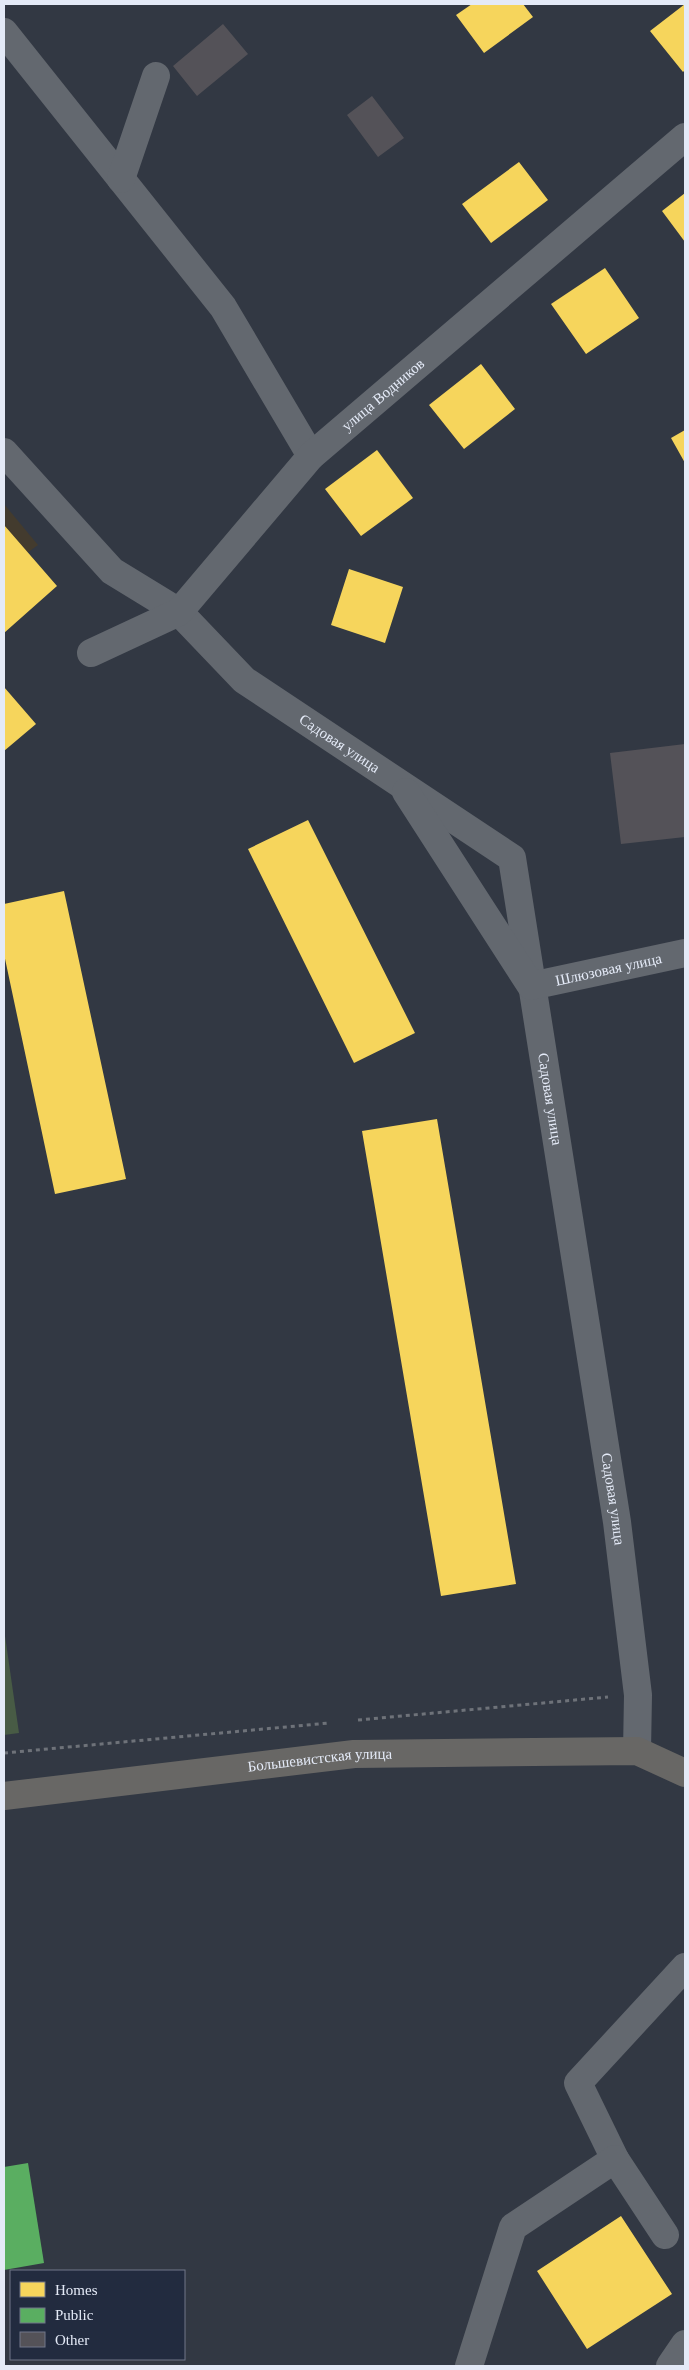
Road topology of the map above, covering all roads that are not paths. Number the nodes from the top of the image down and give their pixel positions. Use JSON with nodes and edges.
{"nodes":[{"id":1,"x":4,"y":32,"type":"edge"},
{"id":2,"x":156,"y":76,"type":"dead end"},
{"id":3,"x":685,"y":137,"type":"edge"},
{"id":4,"x":121,"y":179,"type":"junction"},
{"id":5,"x":4,"y":452,"type":"edge"},
{"id":6,"x":311,"y":456,"type":"junction"},
{"id":7,"x":179,"y":612,"type":"junction"},
{"id":8,"x":91,"y":652,"type":"dead end"},
{"id":9,"x":401,"y":784,"type":"junction"},
{"id":10,"x":685,"y":954,"type":"edge"},
{"id":11,"x":531,"y":986,"type":"junction"},
{"id":12,"x":637,"y":1751,"type":"junction"},
{"id":13,"x":685,"y":1773,"type":"edge"},
{"id":14,"x":4,"y":1796,"type":"edge"},
{"id":15,"x":685,"y":1967,"type":"edge"},
{"id":16,"x":615,"y":2159,"type":"junction"},
{"id":17,"x":665,"y":2235,"type":"dead end"},
{"id":18,"x":685,"y":2344,"type":"edge"},
{"id":19,"x":470,"y":2366,"type":"edge"},
{"id":20,"x":670,"y":2366,"type":"edge"}],
"edges":[{"from":1,"to":4,"type":"street"},
{"from":2,"to":4,"type":"street"},
{"from":3,"to":6,"type":"street","name":"улица Водников"},
{"from":4,"to":6,"type":"street"},
{"from":5,"to":7,"type":"street","name":"Садовая улица"},
{"from":6,"to":7,"type":"street","name":"улица Водников"},
{"from":7,"to":8,"type":"street","name":"улица Водников"},
{"from":7,"to":9,"type":"street","name":"Садовая улица"},
{"from":9,"to":11,"type":"street"},
{"from":9,"to":11,"type":"street","name":"Садовая улица"},
{"from":10,"to":11,"type":"street","name":"Шлюзовая улица"},
{"from":11,"to":12,"type":"street","name":"Садовая улица"},
{"from":12,"to":13,"type":"main road"},
{"from":12,"to":14,"type":"main road","name":"Большевистская улица"},
{"from":15,"to":16,"type":"street"},
{"from":16,"to":17,"type":"street"},
{"from":16,"to":19,"type":"street"},
{"from":18,"to":20,"type":"street"}]}
